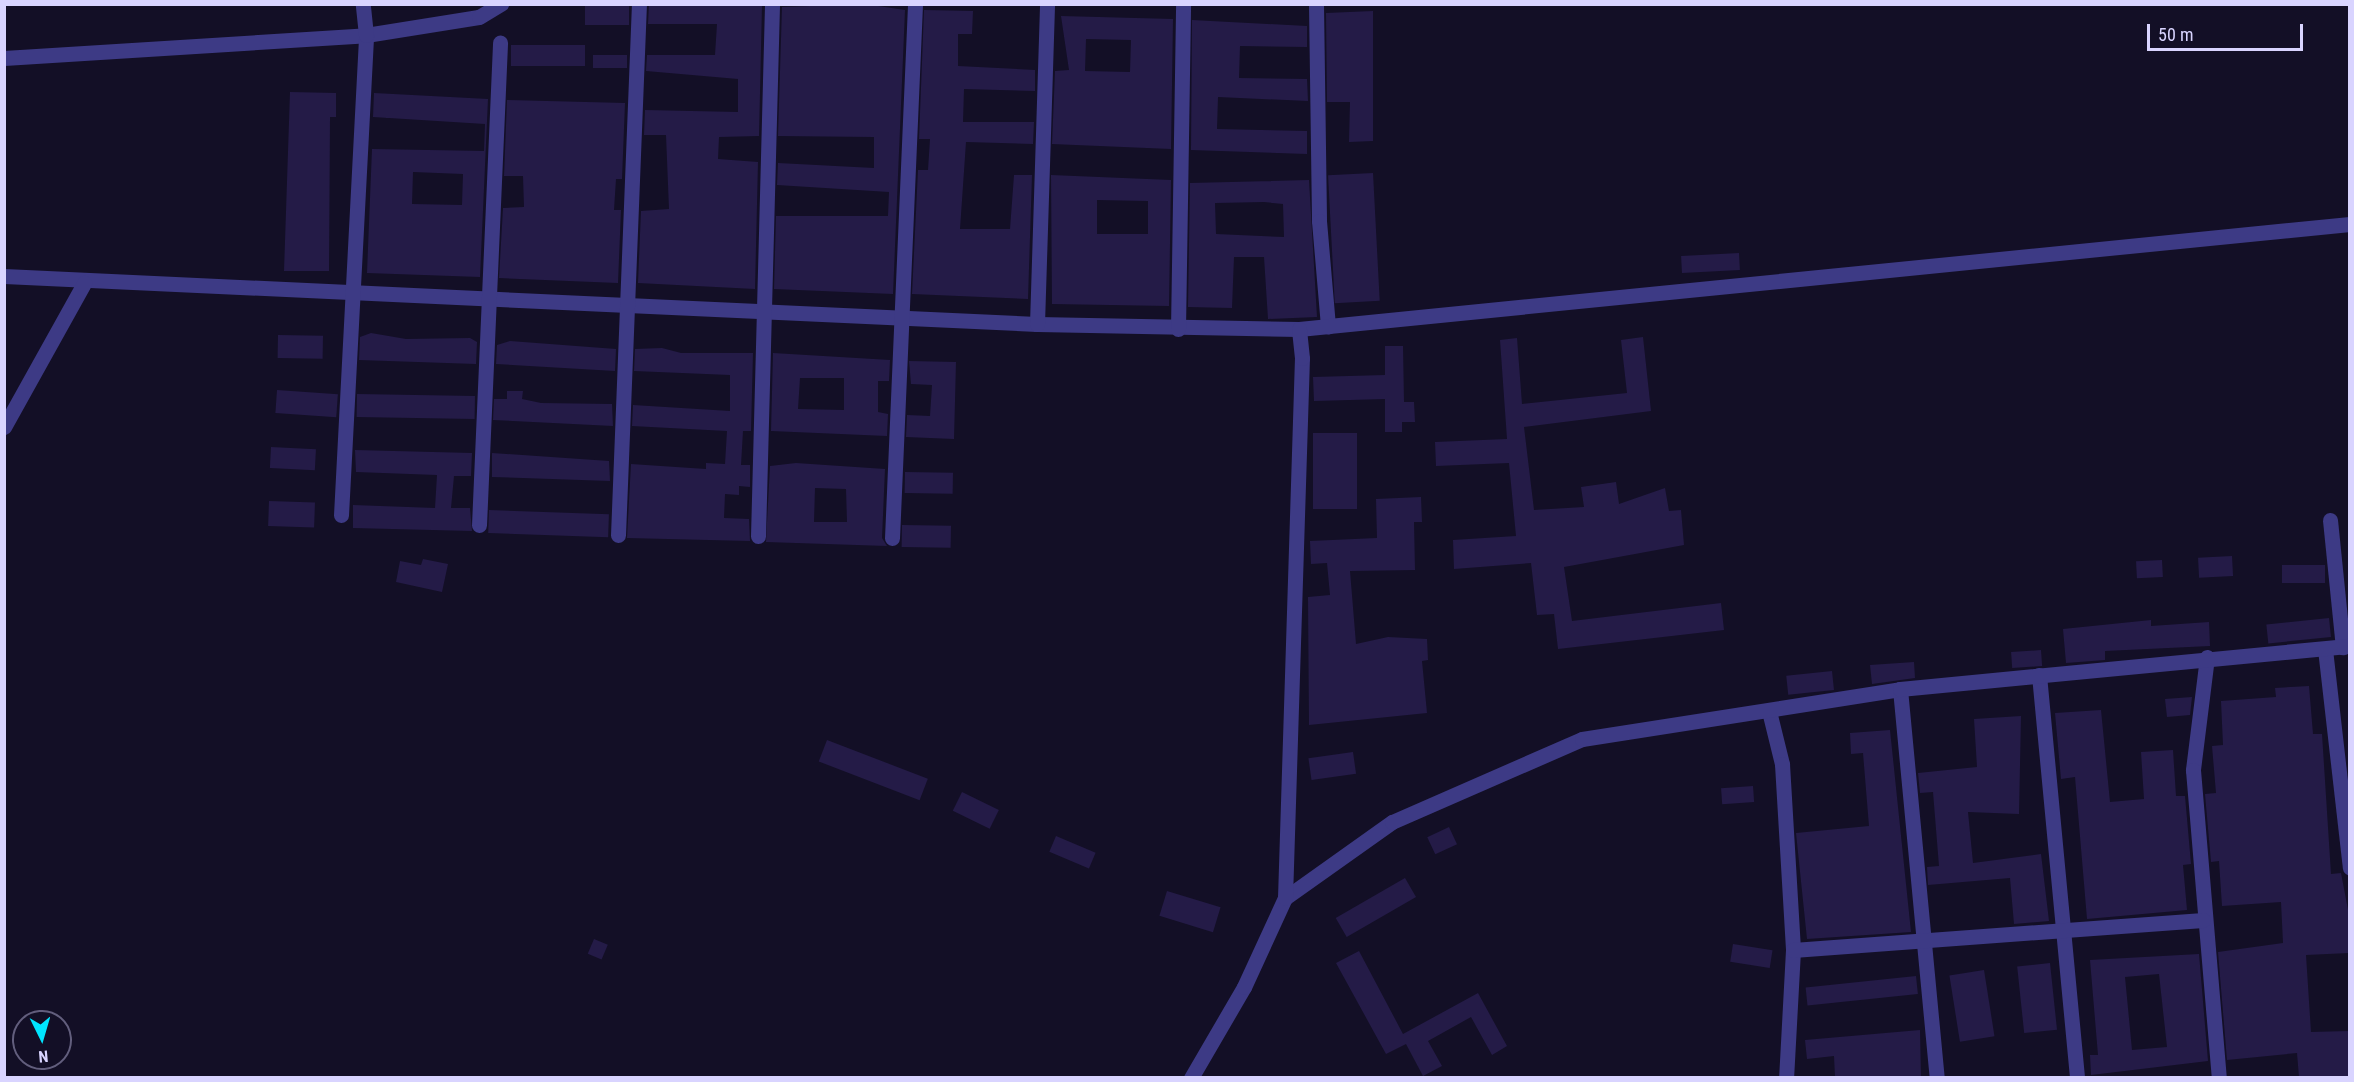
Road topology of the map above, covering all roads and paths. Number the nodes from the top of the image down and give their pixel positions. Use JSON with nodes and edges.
{"nodes":[{"id":1,"x":363,"y":4,"type":"edge"},
{"id":2,"x":501,"y":4,"type":"edge"},
{"id":3,"x":639,"y":4,"type":"edge"},
{"id":4,"x":772,"y":4,"type":"edge"},
{"id":5,"x":915,"y":4,"type":"edge"},
{"id":6,"x":1047,"y":4,"type":"edge"},
{"id":7,"x":1183,"y":4,"type":"edge"},
{"id":8,"x":1316,"y":4,"type":"edge"},
{"id":9,"x":366,"y":35,"type":"junction"},
{"id":10,"x":501,"y":42,"type":"dead end"},
{"id":11,"x":4,"y":58,"type":"edge"},
{"id":12,"x":2349,"y":224,"type":"edge"},
{"id":13,"x":4,"y":276,"type":"edge"},
{"id":14,"x":84,"y":283,"type":"junction"},
{"id":15,"x":352,"y":293,"type":"junction"},
{"id":16,"x":490,"y":299,"type":"junction"},
{"id":17,"x":627,"y":304,"type":"junction"},
{"id":18,"x":764,"y":309,"type":"junction"},
{"id":19,"x":901,"y":314,"type":"junction"},
{"id":20,"x":1037,"y":324,"type":"junction"},
{"id":21,"x":1328,"y":327,"type":"junction"},
{"id":22,"x":1178,"y":329,"type":"junction"},
{"id":23,"x":1299,"y":329,"type":"junction"},
{"id":24,"x":4,"y":427,"type":"edge"},
{"id":25,"x":341,"y":515,"type":"dead end"},
{"id":26,"x":2330,"y":520,"type":"dead end"},
{"id":27,"x":479,"y":525,"type":"dead end"},
{"id":28,"x":618,"y":535,"type":"dead end"},
{"id":29,"x":758,"y":536,"type":"dead end"},
{"id":30,"x":892,"y":538,"type":"dead end"},
{"id":31,"x":2346,"y":646,"type":"edge"},
{"id":32,"x":2325,"y":649,"type":"junction"},
{"id":33,"x":2207,"y":657,"type":"junction"},
{"id":34,"x":2039,"y":675,"type":"junction"},
{"id":35,"x":1900,"y":689,"type":"junction"},
{"id":36,"x":1769,"y":711,"type":"junction"},
{"id":37,"x":2349,"y":868,"type":"edge"},
{"id":38,"x":1285,"y":898,"type":"junction"},
{"id":39,"x":2203,"y":920,"type":"junction"},
{"id":40,"x":2064,"y":927,"type":"junction"},
{"id":41,"x":1925,"y":937,"type":"junction"},
{"id":42,"x":1793,"y":950,"type":"junction"},
{"id":43,"x":1191,"y":1077,"type":"edge"},
{"id":44,"x":1786,"y":1077,"type":"edge"},
{"id":45,"x":1937,"y":1077,"type":"edge"},
{"id":46,"x":2077,"y":1077,"type":"edge"},
{"id":47,"x":2219,"y":1077,"type":"edge"}],
"edges":[{"from":1,"to":9,"type":"street"},
{"from":2,"to":9,"type":"street"},
{"from":3,"to":17,"type":"street"},
{"from":4,"to":18,"type":"street"},
{"from":5,"to":19,"type":"street"},
{"from":6,"to":20,"type":"street"},
{"from":7,"to":22,"type":"street"},
{"from":8,"to":21,"type":"street"},
{"from":9,"to":11,"type":"street"},
{"from":9,"to":15,"type":"street"},
{"from":10,"to":16,"type":"street"},
{"from":12,"to":21,"type":"street"},
{"from":13,"to":14,"type":"street"},
{"from":14,"to":15,"type":"street"},
{"from":14,"to":24,"type":"street"},
{"from":15,"to":16,"type":"street"},
{"from":15,"to":25,"type":"street"},
{"from":16,"to":17,"type":"street"},
{"from":16,"to":27,"type":"street"},
{"from":17,"to":18,"type":"street"},
{"from":17,"to":28,"type":"street"},
{"from":18,"to":19,"type":"street"},
{"from":18,"to":29,"type":"street"},
{"from":19,"to":20,"type":"street"},
{"from":19,"to":30,"type":"street"},
{"from":20,"to":22,"type":"street"},
{"from":21,"to":23,"type":"street"},
{"from":22,"to":23,"type":"street"},
{"from":23,"to":38,"type":"street"},
{"from":26,"to":31,"type":"street"},
{"from":31,"to":32,"type":"street"},
{"from":32,"to":33,"type":"street"},
{"from":32,"to":37,"type":"street"},
{"from":33,"to":34,"type":"street"},
{"from":33,"to":39,"type":"street"},
{"from":34,"to":35,"type":"street"},
{"from":34,"to":40,"type":"street"},
{"from":35,"to":36,"type":"street"},
{"from":35,"to":41,"type":"street"},
{"from":36,"to":38,"type":"street"},
{"from":36,"to":42,"type":"street"},
{"from":38,"to":43,"type":"street"},
{"from":39,"to":40,"type":"street"},
{"from":39,"to":47,"type":"street"},
{"from":40,"to":41,"type":"street"},
{"from":40,"to":46,"type":"street"},
{"from":41,"to":42,"type":"street"},
{"from":41,"to":45,"type":"street"},
{"from":42,"to":44,"type":"street"}]}
